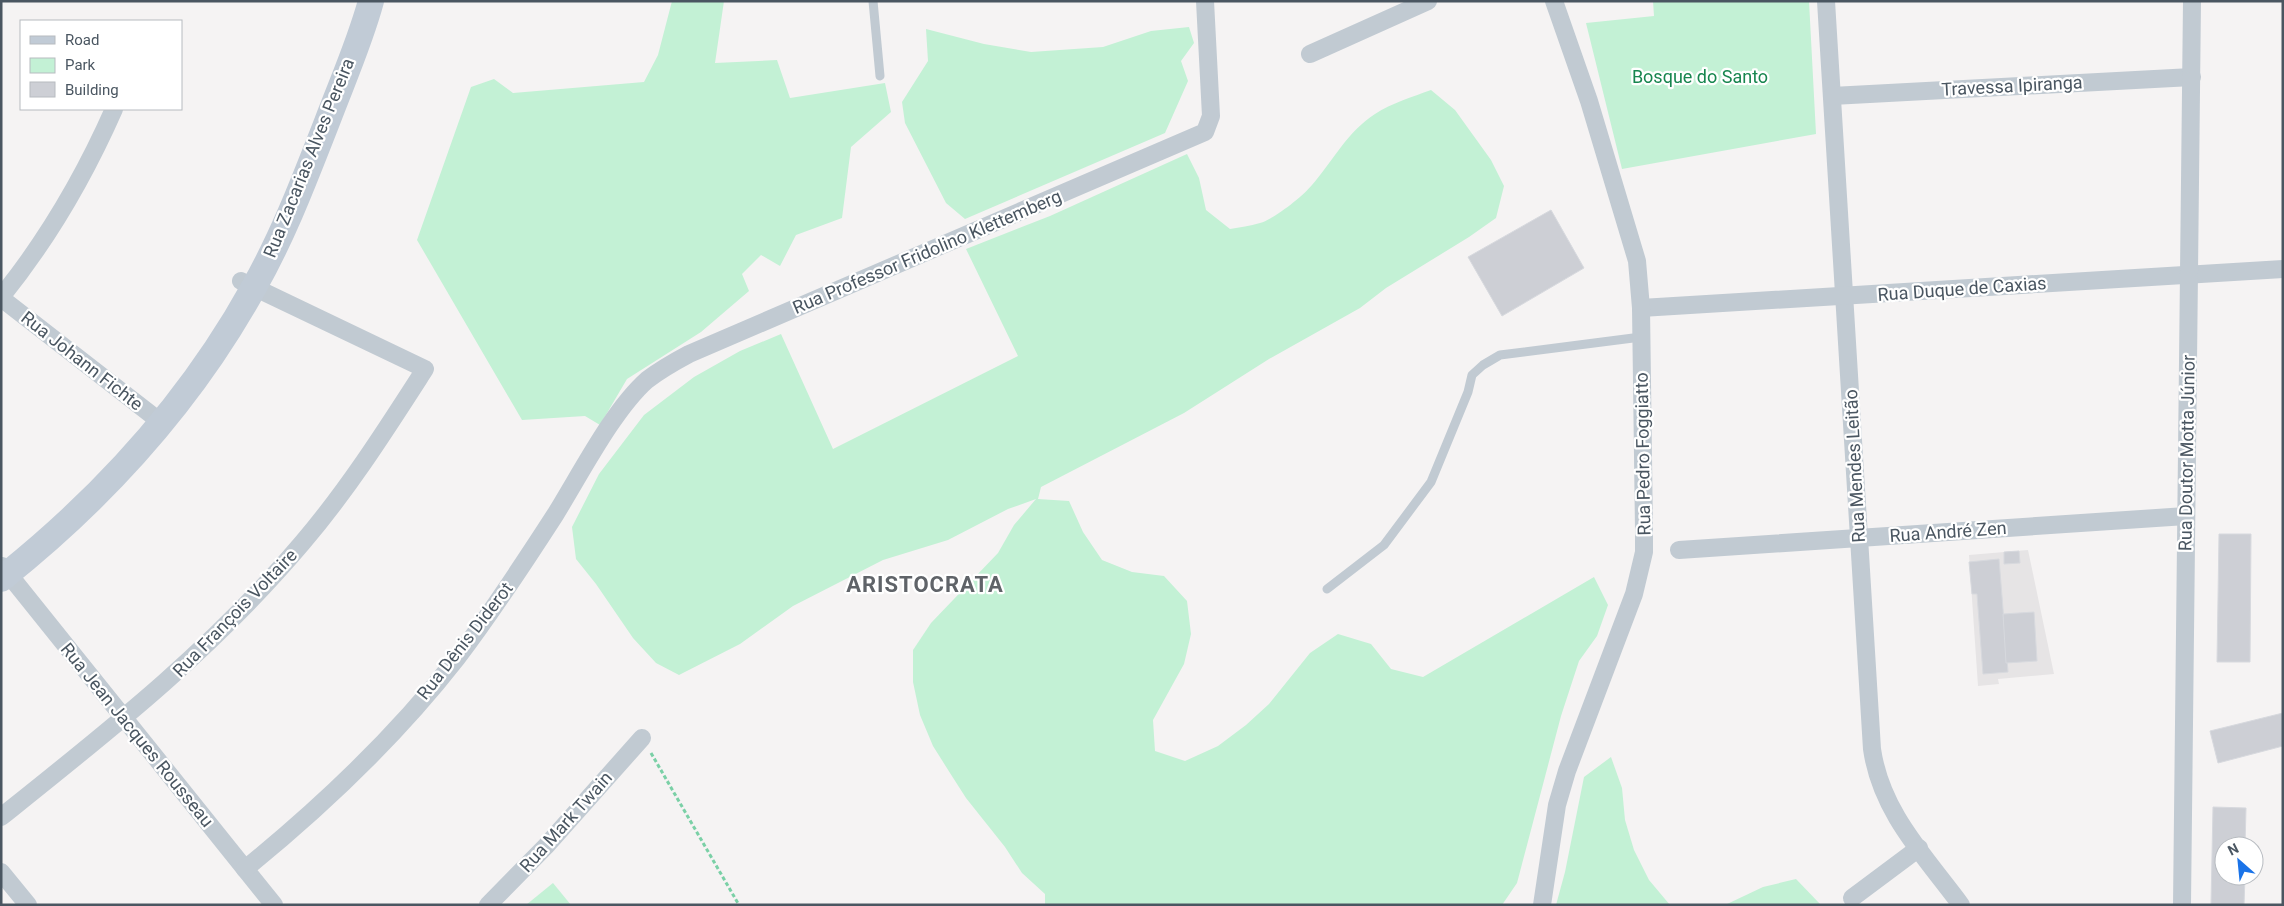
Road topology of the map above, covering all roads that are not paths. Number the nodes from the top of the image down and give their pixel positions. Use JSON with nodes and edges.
{"nodes":[{"id":1,"x":354,"y":1,"type":"edge"},
{"id":2,"x":371,"y":1,"type":"edge"},
{"id":3,"x":873,"y":1,"type":"edge"},
{"id":4,"x":1205,"y":1,"type":"edge"},
{"id":5,"x":1428,"y":1,"type":"edge"},
{"id":6,"x":1554,"y":1,"type":"edge"},
{"id":7,"x":1826,"y":1,"type":"edge"},
{"id":8,"x":2192,"y":1,"type":"edge"},
{"id":9,"x":1310,"y":54,"type":"dead end"},
{"id":10,"x":880,"y":76,"type":"dead end"},
{"id":11,"x":2192,"y":77,"type":"junction"},
{"id":12,"x":1832,"y":96,"type":"junction"},
{"id":13,"x":114,"y":110,"type":"edge"},
{"id":14,"x":2283,"y":269,"type":"edge"},
{"id":15,"x":2190,"y":274,"type":"junction"},
{"id":16,"x":247,"y":284,"type":"junction"},
{"id":17,"x":1844,"y":296,"type":"junction"},
{"id":18,"x":1,"y":297,"type":"edge"},
{"id":19,"x":1641,"y":308,"type":"junction"},
{"id":20,"x":1641,"y":337,"type":"junction"},
{"id":21,"x":646,"y":381,"type":"joint"},
{"id":22,"x":156,"y":418,"type":"junction"},
{"id":23,"x":2186,"y":516,"type":"junction"},
{"id":24,"x":1859,"y":538,"type":"junction"},
{"id":25,"x":1680,"y":550,"type":"dead end"},
{"id":26,"x":3,"y":569,"type":"edge"},
{"id":27,"x":1327,"y":589,"type":"dead end"},
{"id":28,"x":124,"y":719,"type":"junction"},
{"id":29,"x":642,"y":738,"type":"road end"},
{"id":30,"x":1,"y":817,"type":"edge"},
{"id":31,"x":1919,"y":848,"type":"junction"},
{"id":32,"x":245,"y":869,"type":"junction"},
{"id":33,"x":1,"y":872,"type":"edge"},
{"id":34,"x":1852,"y":898,"type":"dead end"},
{"id":35,"x":28,"y":905,"type":"edge"},
{"id":36,"x":274,"y":905,"type":"edge"},
{"id":37,"x":488,"y":905,"type":"edge"},
{"id":38,"x":1542,"y":905,"type":"edge"},
{"id":39,"x":1960,"y":905,"type":"edge"},
{"id":40,"x":2182,"y":905,"type":"edge"}],
"edges":[{"from":1,"to":16,"type":"street","name":"Rua Zacarias Alves Pereira"},
{"from":2,"to":16,"type":"street","name":"Rua Zacarias Alves Pereira"},
{"from":3,"to":10,"type":"lane"},
{"from":4,"to":21,"type":"street","name":"Rua Professor Fridolino Klettemberg"},
{"from":5,"to":9,"type":"street"},
{"from":6,"to":19,"type":"street","name":"Rua Pedro Foggiatto"},
{"from":7,"to":12,"type":"street","name":"Rua Mendes Leitão"},
{"from":8,"to":11,"type":"street","name":"Rua Doutor Motta Júnior"},
{"from":11,"to":12,"type":"street","name":"Travessa Ipiranga"},
{"from":11,"to":15,"type":"street","name":"Rua Doutor Motta Júnior"},
{"from":12,"to":17,"type":"street","name":"Rua Mendes Leitão"},
{"from":13,"to":18,"type":"street"},
{"from":14,"to":15,"type":"street","name":"Rua Duque de Caxias"},
{"from":15,"to":17,"type":"street","name":"Rua Duque de Caxias"},
{"from":15,"to":23,"type":"street","name":"Rua Doutor Motta Júnior"},
{"from":16,"to":22,"type":"street","name":"Rua Zacarias Alves Pereira"},
{"from":16,"to":28,"type":"street","name":"Rua François Voltaire"},
{"from":17,"to":19,"type":"street","name":"Rua Duque de Caxias"},
{"from":17,"to":24,"type":"street","name":"Rua Mendes Leitão"},
{"from":18,"to":22,"type":"street","name":"Rua Johann Fichte"},
{"from":19,"to":20,"type":"street","name":"Rua Pedro Foggiatto"},
{"from":20,"to":27,"type":"lane"},
{"from":20,"to":38,"type":"street","name":"Rua Pedro Foggiatto"},
{"from":21,"to":32,"type":"street","name":"Rua Dênis Diderot"},
{"from":22,"to":26,"type":"street","name":"Rua Zacarias Alves Pereira"},
{"from":23,"to":24,"type":"street","name":"Rua André Zen"},
{"from":23,"to":40,"type":"street","name":"Rua Doutor Motta Júnior"},
{"from":24,"to":25,"type":"street","name":"Rua André Zen"},
{"from":24,"to":31,"type":"street","name":"Rua Mendes Leitão"},
{"from":26,"to":28,"type":"street","name":"Rua Jean Jacques Rousseau"},
{"from":28,"to":30,"type":"street","name":"Rua François Voltaire"},
{"from":28,"to":32,"type":"street","name":"Rua Jean Jacques Rousseau"},
{"from":29,"to":37,"type":"street","name":"Rua Mark Twain"},
{"from":31,"to":34,"type":"street"},
{"from":31,"to":39,"type":"street","name":"Rua Mendes Leitão"},
{"from":32,"to":36,"type":"street","name":"Rua Jean Jacques Rousseau"},
{"from":33,"to":35,"type":"street"}]}
